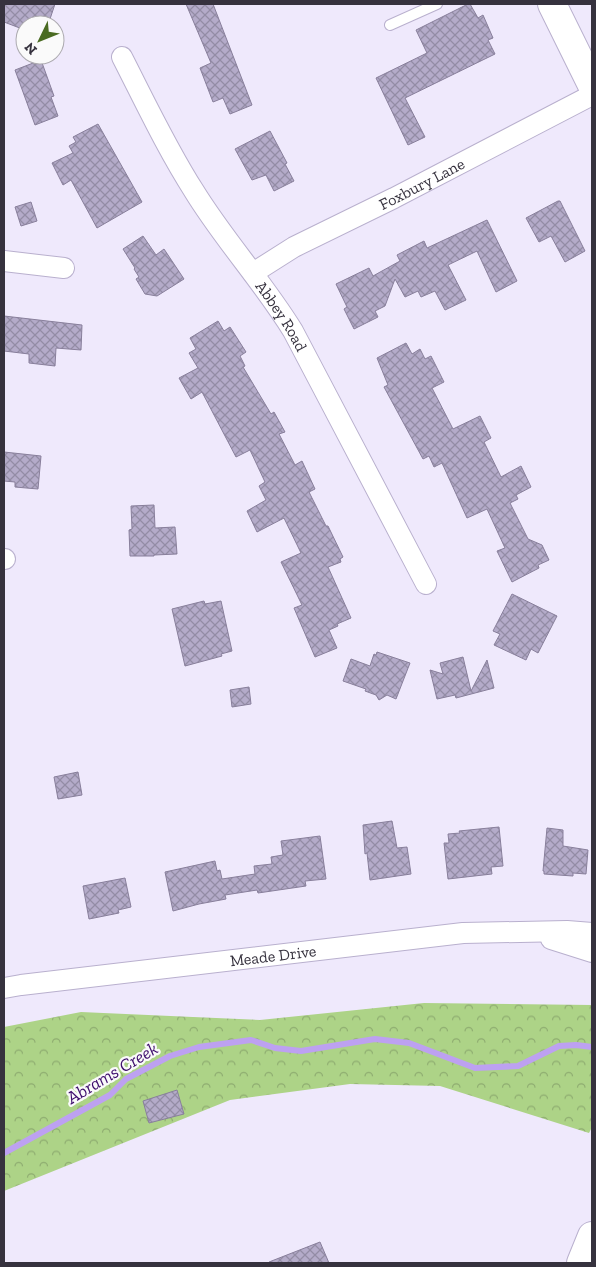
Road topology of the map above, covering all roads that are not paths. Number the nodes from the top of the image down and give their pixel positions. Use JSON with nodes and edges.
{"nodes":[{"id":1,"x":438,"y":4,"type":"edge"},
{"id":2,"x":552,"y":4,"type":"edge"},
{"id":3,"x":390,"y":25,"type":"dead end"},
{"id":4,"x":122,"y":57,"type":"dead end"},
{"id":5,"x":592,"y":85,"type":"edge"},
{"id":6,"x":592,"y":95,"type":"edge"},
{"id":7,"x":4,"y":261,"type":"edge"},
{"id":8,"x":64,"y":268,"type":"dead end"},
{"id":9,"x":252,"y":273,"type":"junction"},
{"id":10,"x":426,"y":584,"type":"dead end"},
{"id":11,"x":527,"y":932,"type":"junction"},
{"id":12,"x":592,"y":933,"type":"edge"},
{"id":13,"x":592,"y":952,"type":"edge"},
{"id":14,"x":9,"y":985,"type":"edge"},
{"id":15,"x":592,"y":1236,"type":"edge"},
{"id":16,"x":581,"y":1263,"type":"edge"}],
"edges":[{"from":1,"to":3,"type":"lane"},
{"from":2,"to":5,"type":"main road"},
{"from":4,"to":9,"type":"street","name":"Abbey Road"},
{"from":6,"to":9,"type":"street","name":"Foxbury Lane"},
{"from":7,"to":8,"type":"street"},
{"from":9,"to":10,"type":"street","name":"Abbey Road"},
{"from":11,"to":12,"type":"street","name":"Meade Drive"},
{"from":11,"to":13,"type":"street","name":"Meade Drive"},
{"from":11,"to":14,"type":"street","name":"Meade Drive"},
{"from":15,"to":16,"type":"main road"}]}
